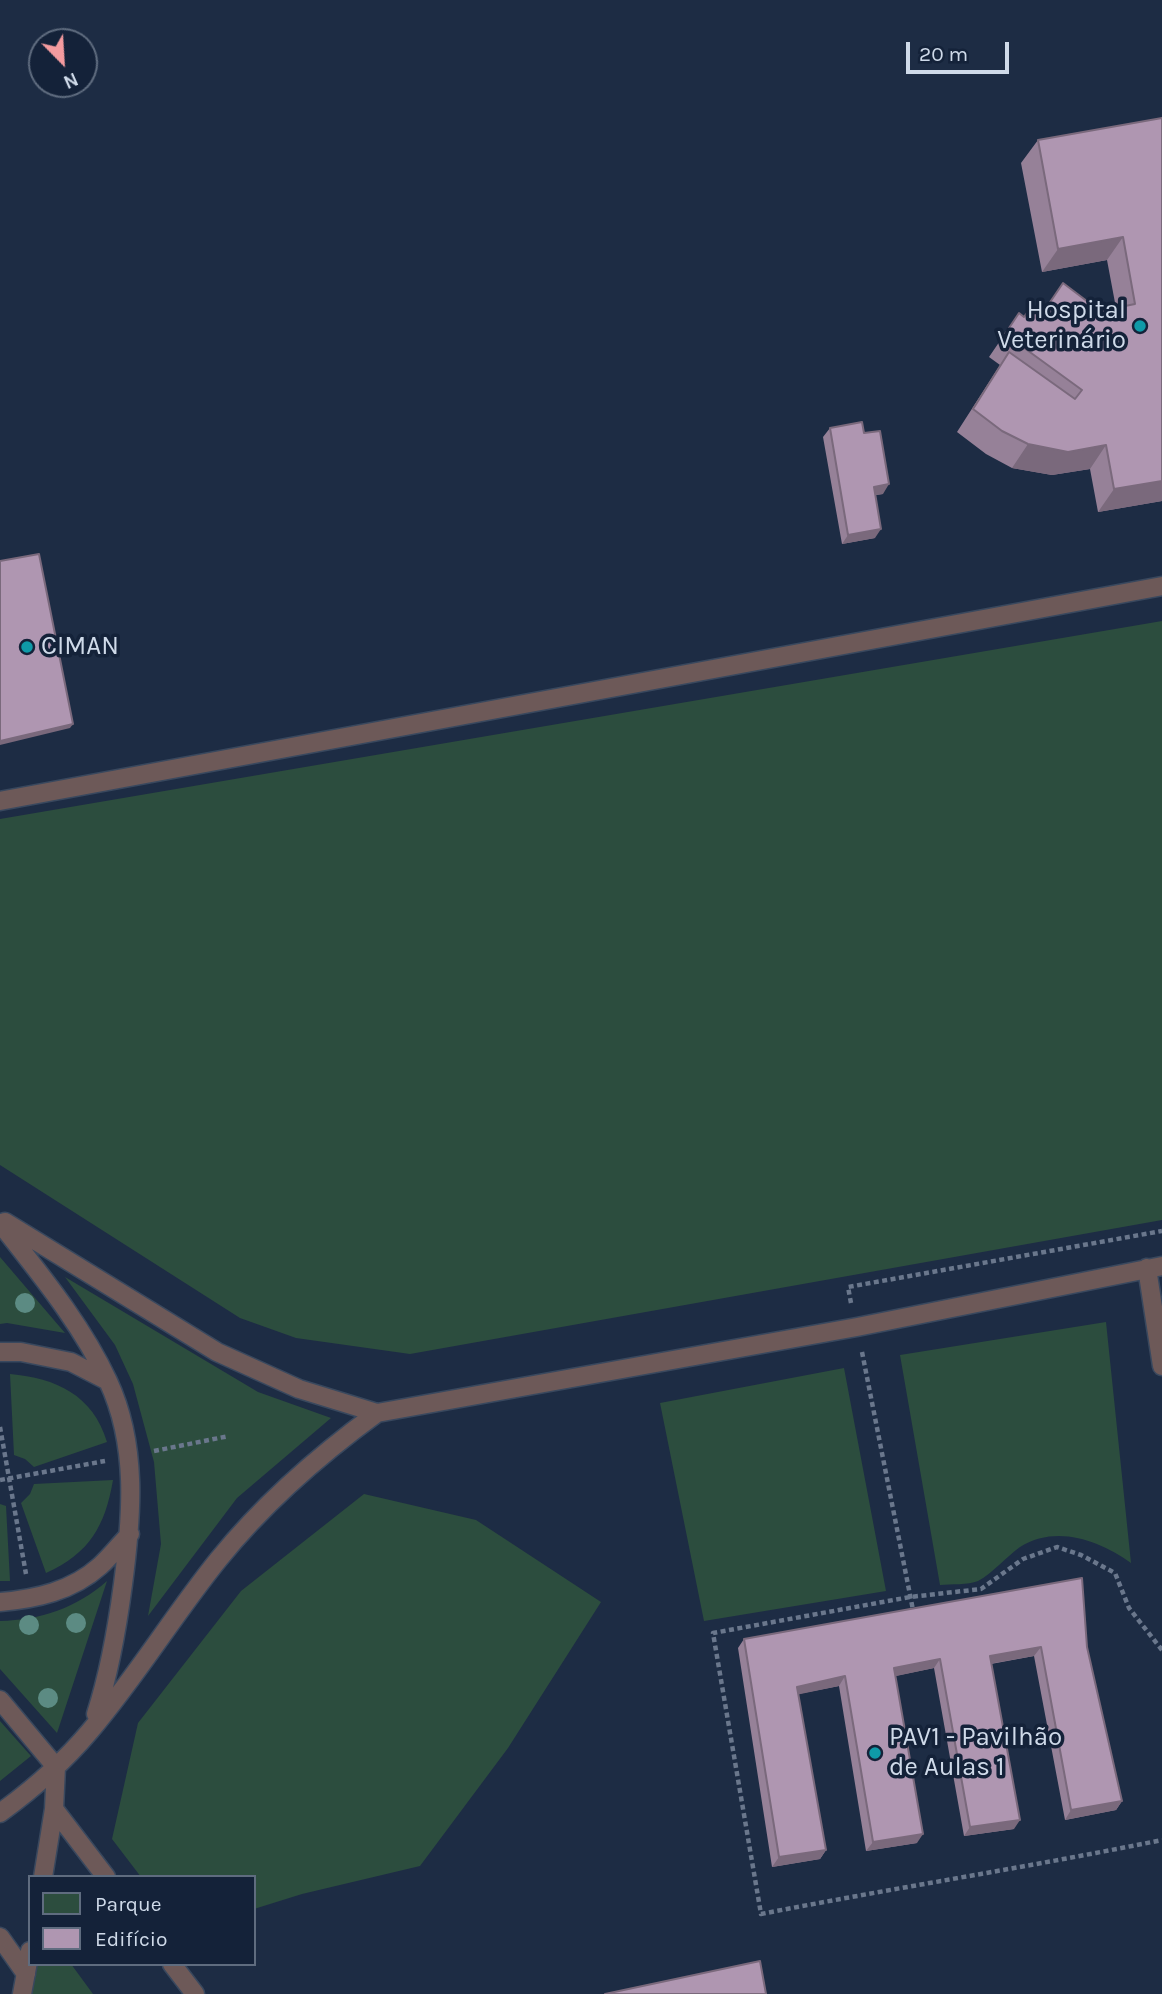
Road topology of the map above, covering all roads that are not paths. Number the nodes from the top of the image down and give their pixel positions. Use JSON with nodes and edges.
{"nodes":[{"id":1,"x":1162,"y":586,"type":"edge"},
{"id":2,"x":0,"y":801,"type":"edge"},
{"id":3,"x":0,"y":1221,"type":"edge"},
{"id":4,"x":1154,"y":1267,"type":"edge"},
{"id":5,"x":0,"y":1352,"type":"edge"},
{"id":6,"x":1162,"y":1366,"type":"edge"},
{"id":7,"x":108,"y":1381,"type":"junction"},
{"id":8,"x":377,"y":1413,"type":"junction"},
{"id":9,"x":130,"y":1534,"type":"junction"},
{"id":10,"x":0,"y":1602,"type":"edge"},
{"id":11,"x":0,"y":1700,"type":"edge"},
{"id":12,"x":90,"y":1731,"type":"junction"},
{"id":13,"x":56,"y":1767,"type":"junction"},
{"id":14,"x":54,"y":1809,"type":"junction"},
{"id":15,"x":0,"y":1813,"type":"edge"},
{"id":16,"x":43,"y":1875,"type":"edge"},
{"id":17,"x":104,"y":1875,"type":"edge"},
{"id":18,"x":0,"y":1937,"type":"edge"},
{"id":19,"x":28,"y":1962,"type":"edge"},
{"id":20,"x":174,"y":1966,"type":"edge"},
{"id":21,"x":26,"y":1974,"type":"junction"},
{"id":22,"x":22,"y":1994,"type":"edge"},
{"id":23,"x":195,"y":1994,"type":"edge"}],
"edges":[{"from":1,"to":2,"type":"lane"},
{"from":3,"to":7,"type":"lane"},
{"from":3,"to":8,"type":"lane"},
{"from":4,"to":6,"type":"lane"},
{"from":4,"to":8,"type":"lane"},
{"from":5,"to":7,"type":"lane"},
{"from":7,"to":9,"type":"lane"},
{"from":8,"to":12,"type":"lane"},
{"from":9,"to":10,"type":"lane"},
{"from":9,"to":12,"type":"lane"},
{"from":11,"to":13,"type":"lane"},
{"from":12,"to":13,"type":"lane"},
{"from":13,"to":14,"type":"lane"},
{"from":13,"to":15,"type":"lane"},
{"from":14,"to":16,"type":"lane"},
{"from":14,"to":17,"type":"lane"},
{"from":18,"to":21,"type":"lane"},
{"from":19,"to":21,"type":"lane"},
{"from":20,"to":23,"type":"lane"},
{"from":21,"to":22,"type":"lane"}]}
